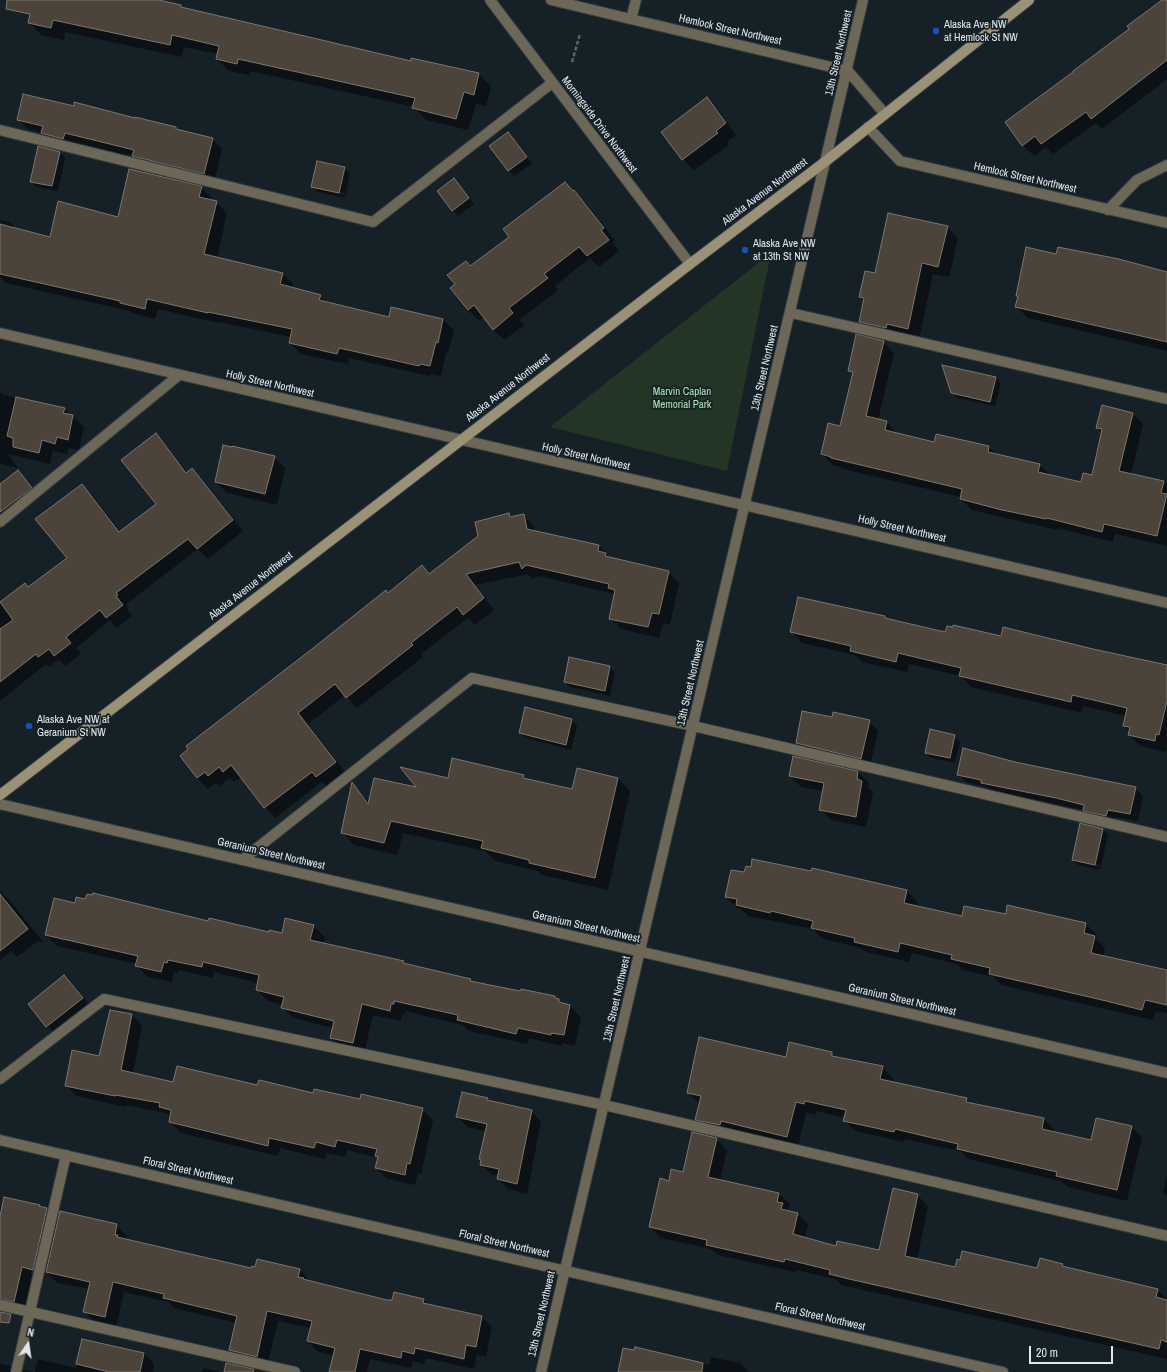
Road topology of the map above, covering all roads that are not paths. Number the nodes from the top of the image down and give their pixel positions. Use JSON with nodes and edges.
{"nodes":[{"id":1,"x":490,"y":0,"type":"edge"},
{"id":2,"x":551,"y":0,"type":"edge"},
{"id":3,"x":636,"y":0,"type":"edge"},
{"id":4,"x":864,"y":0,"type":"edge"},
{"id":5,"x":1029,"y":0,"type":"edge"},
{"id":6,"x":631,"y":19,"type":"junction"},
{"id":7,"x":848,"y":71,"type":"junction"},
{"id":8,"x":552,"y":83,"type":"junction"},
{"id":9,"x":885,"y":114,"type":"junction"},
{"id":10,"x":868,"y":127,"type":"junction"},
{"id":11,"x":0,"y":130,"type":"edge"},
{"id":12,"x":826,"y":161,"type":"junction"},
{"id":13,"x":1167,"y":165,"type":"edge"},
{"id":14,"x":1108,"y":210,"type":"junction"},
{"id":15,"x":1167,"y":223,"type":"edge"},
{"id":16,"x":690,"y":264,"type":"junction"},
{"id":17,"x":791,"y":313,"type":"junction"},
{"id":18,"x":0,"y":333,"type":"edge"},
{"id":19,"x":178,"y":375,"type":"junction"},
{"id":20,"x":1167,"y":399,"type":"edge"},
{"id":21,"x":460,"y":440,"type":"junction"},
{"id":22,"x":745,"y":506,"type":"junction"},
{"id":23,"x":0,"y":522,"type":"edge"},
{"id":24,"x":1167,"y":603,"type":"edge"},
{"id":25,"x":693,"y":726,"type":"junction"},
{"id":26,"x":0,"y":795,"type":"edge"},
{"id":27,"x":0,"y":804,"type":"edge"},
{"id":28,"x":1167,"y":837,"type":"edge"},
{"id":29,"x":242,"y":860,"type":"junction"},
{"id":30,"x":640,"y":952,"type":"junction"},
{"id":31,"x":1167,"y":1073,"type":"edge"},
{"id":32,"x":0,"y":1080,"type":"edge"},
{"id":33,"x":604,"y":1105,"type":"junction"},
{"id":34,"x":0,"y":1140,"type":"edge"},
{"id":35,"x":66,"y":1155,"type":"junction"},
{"id":36,"x":1167,"y":1236,"type":"edge"},
{"id":37,"x":565,"y":1271,"type":"junction"},
{"id":38,"x":0,"y":1305,"type":"edge"},
{"id":39,"x":30,"y":1312,"type":"junction"},
{"id":40,"x":16,"y":1372,"type":"edge"},
{"id":41,"x":295,"y":1372,"type":"edge"},
{"id":42,"x":541,"y":1372,"type":"edge"},
{"id":43,"x":1003,"y":1372,"type":"edge"}],
"edges":[{"from":1,"to":8,"type":"street","name":"Morningside Drive Northwest"},
{"from":2,"to":6,"type":"street","name":"Hemlock Street Northwest"},
{"from":3,"to":6,"type":"street"},
{"from":4,"to":7,"type":"street","name":"13th Street Northwest"},
{"from":5,"to":9,"type":"main road","name":"Alaska Avenue Northwest"},
{"from":6,"to":7,"type":"street","name":"Hemlock Street Northwest"},
{"from":7,"to":9,"type":"street"},
{"from":7,"to":12,"type":"street","name":"13th Street Northwest"},
{"from":8,"to":11,"type":"street"},
{"from":8,"to":16,"type":"street","name":"Morningside Drive Northwest"},
{"from":9,"to":10,"type":"main road","name":"Alaska Avenue Northwest"},
{"from":10,"to":12,"type":"main road","name":"Alaska Avenue Northwest"},
{"from":10,"to":14,"type":"street","name":"Hemlock Street Northwest"},
{"from":12,"to":16,"type":"main road","name":"Alaska Avenue Northwest"},
{"from":12,"to":17,"type":"street","name":"13th Street Northwest"},
{"from":13,"to":14,"type":"street"},
{"from":14,"to":15,"type":"street","name":"Hemlock Street Northwest"},
{"from":16,"to":21,"type":"main road","name":"Alaska Avenue Northwest"},
{"from":17,"to":20,"type":"street"},
{"from":17,"to":22,"type":"street","name":"13th Street Northwest"},
{"from":18,"to":19,"type":"street","name":"Holly Street Northwest"},
{"from":19,"to":21,"type":"street","name":"Holly Street Northwest"},
{"from":19,"to":23,"type":"street"},
{"from":21,"to":22,"type":"street","name":"Holly Street Northwest"},
{"from":21,"to":26,"type":"main road","name":"Alaska Avenue Northwest"},
{"from":22,"to":24,"type":"street","name":"Holly Street Northwest"},
{"from":22,"to":25,"type":"street","name":"13th Street Northwest"},
{"from":25,"to":28,"type":"street"},
{"from":25,"to":29,"type":"street"},
{"from":25,"to":30,"type":"street","name":"13th Street Northwest"},
{"from":27,"to":29,"type":"street","name":"Geranium Street Northwest"},
{"from":29,"to":30,"type":"street","name":"Geranium Street Northwest"},
{"from":30,"to":31,"type":"street","name":"Geranium Street Northwest"},
{"from":30,"to":33,"type":"street","name":"13th Street Northwest"},
{"from":32,"to":33,"type":"street"},
{"from":33,"to":36,"type":"street"},
{"from":33,"to":37,"type":"street","name":"13th Street Northwest"},
{"from":34,"to":35,"type":"street","name":"Floral Street Northwest"},
{"from":35,"to":37,"type":"street","name":"Floral Street Northwest"},
{"from":35,"to":39,"type":"street"},
{"from":37,"to":42,"type":"street","name":"13th Street Northwest"},
{"from":37,"to":43,"type":"street","name":"Floral Street Northwest"},
{"from":38,"to":39,"type":"street"},
{"from":39,"to":40,"type":"street"},
{"from":39,"to":41,"type":"street"}]}
